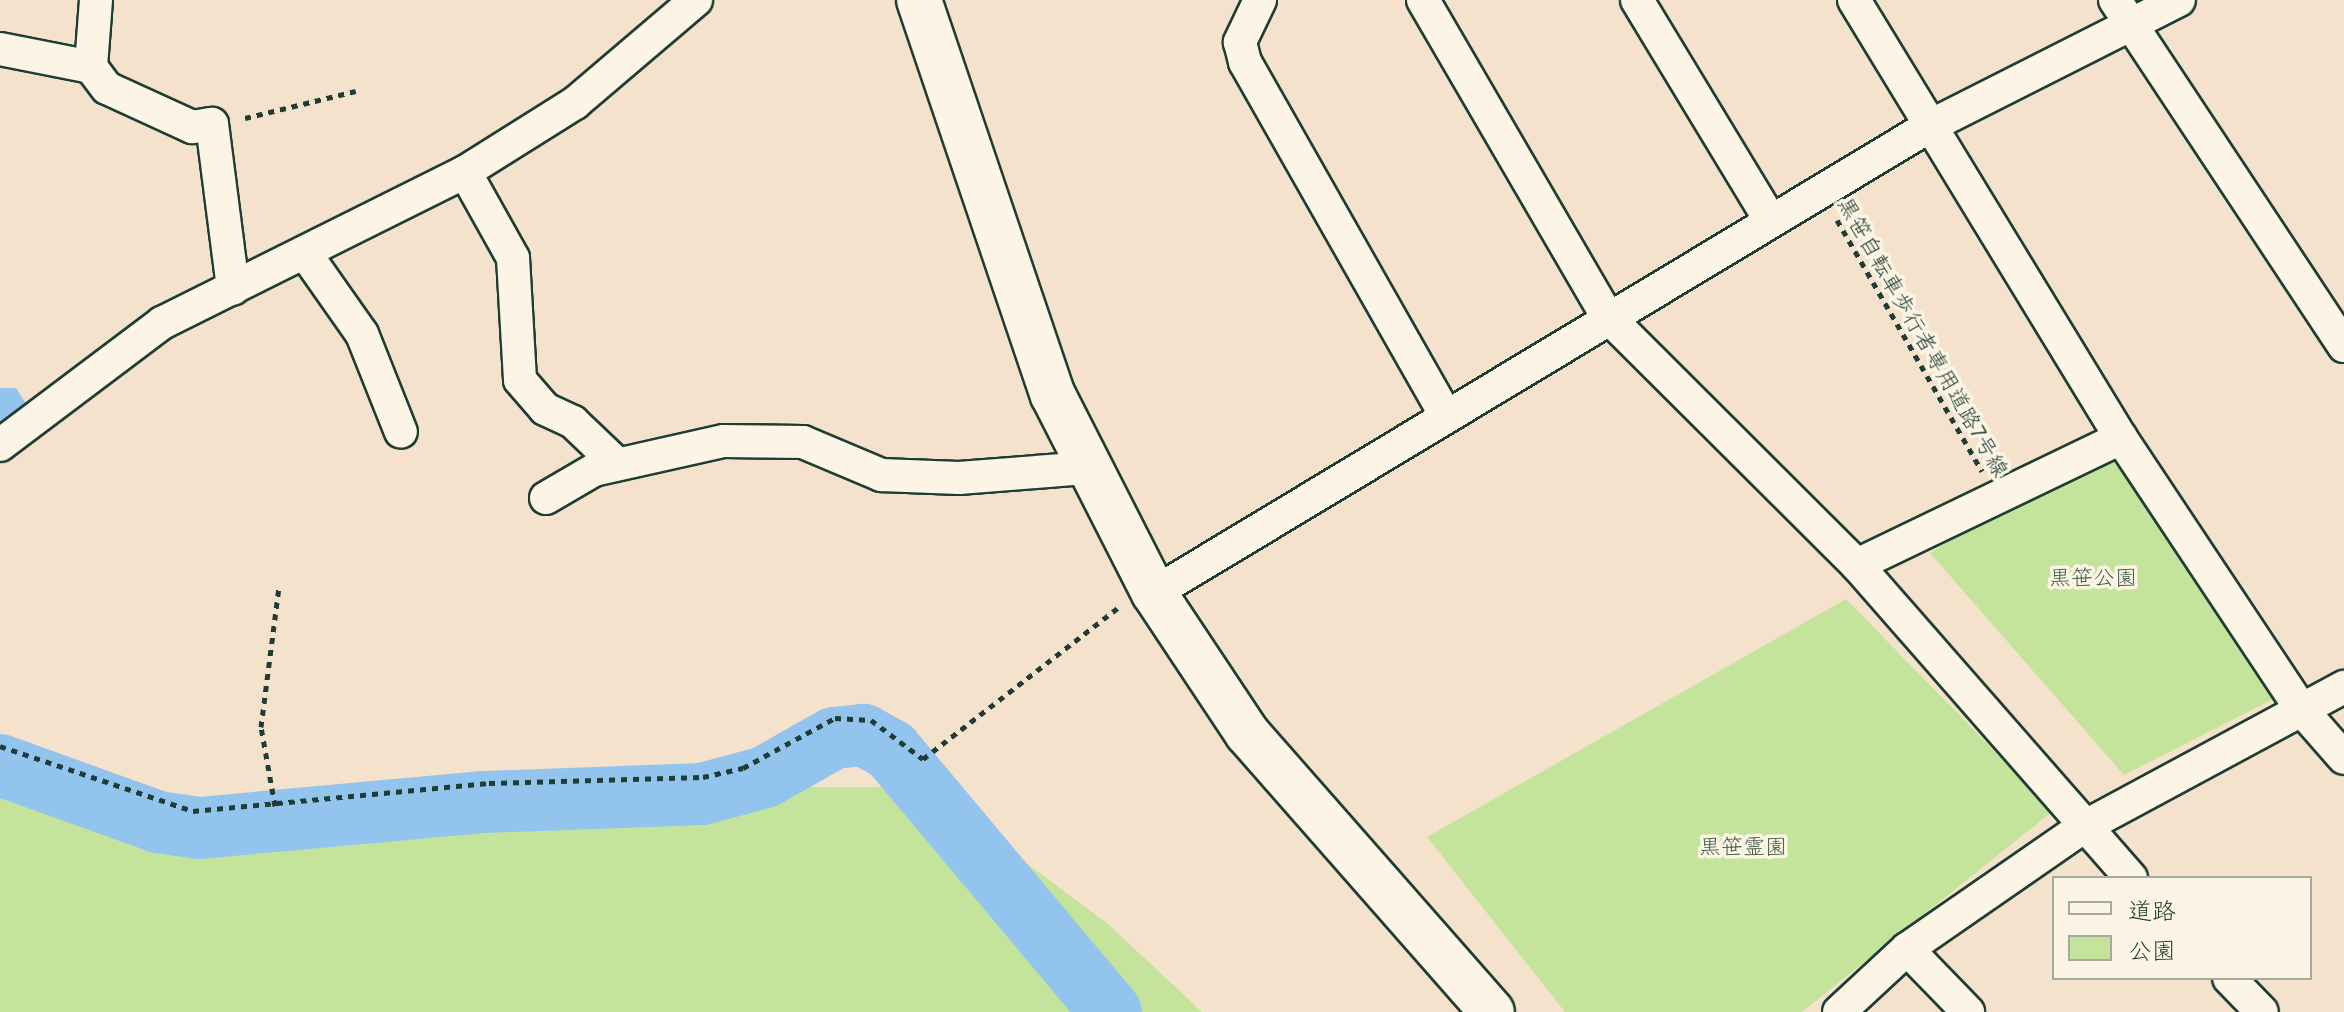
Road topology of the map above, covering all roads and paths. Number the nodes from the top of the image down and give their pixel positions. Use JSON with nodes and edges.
{"nodes":[{"id":1,"x":96,"y":0,"type":"edge"},
{"id":2,"x":696,"y":0,"type":"edge"},
{"id":3,"x":919,"y":0,"type":"edge"},
{"id":4,"x":1260,"y":0,"type":"edge"},
{"id":5,"x":1423,"y":0,"type":"edge"},
{"id":6,"x":1637,"y":0,"type":"edge"},
{"id":7,"x":1854,"y":0,"type":"edge"},
{"id":8,"x":2179,"y":0,"type":"edge"},
{"id":9,"x":2122,"y":13,"type":"edge"},
{"id":10,"x":0,"y":49,"type":"edge"},
{"id":11,"x":91,"y":67,"type":"junction"},
{"id":12,"x":356,"y":91,"type":"dead end"},
{"id":13,"x":212,"y":124,"type":"junction"},
{"id":14,"x":1928,"y":127,"type":"junction"},
{"id":15,"x":465,"y":172,"type":"junction"},
{"id":16,"x":1820,"y":191,"type":"junction"},
{"id":17,"x":1771,"y":221,"type":"junction"},
{"id":18,"x":305,"y":253,"type":"junction"},
{"id":19,"x":233,"y":289,"type":"junction"},
{"id":20,"x":1607,"y":316,"type":"junction"},
{"id":21,"x":2344,"y":346,"type":"edge"},
{"id":22,"x":1446,"y":416,"type":"junction"},
{"id":23,"x":401,"y":432,"type":"dead end"},
{"id":24,"x":2121,"y":438,"type":"junction"},
{"id":25,"x":0,"y":445,"type":"edge"},
{"id":26,"x":617,"y":464,"type":"junction"},
{"id":27,"x":1085,"y":468,"type":"junction"},
{"id":28,"x":546,"y":498,"type":"dead end"},
{"id":29,"x":1998,"y":498,"type":"junction"},
{"id":30,"x":1857,"y":565,"type":"junction"},
{"id":31,"x":279,"y":586,"type":"dead end"},
{"id":32,"x":1154,"y":593,"type":"junction"},
{"id":33,"x":2344,"y":687,"type":"edge"},
{"id":34,"x":2301,"y":709,"type":"junction"},
{"id":35,"x":0,"y":746,"type":"edge"},
{"id":36,"x":2344,"y":758,"type":"edge"},
{"id":37,"x":275,"y":806,"type":"junction"},
{"id":38,"x":2082,"y":828,"type":"junction"},
{"id":39,"x":2129,"y":876,"type":"edge"},
{"id":40,"x":1907,"y":949,"type":"junction"},
{"id":41,"x":2231,"y":980,"type":"edge"},
{"id":42,"x":1492,"y":1012,"type":"edge"},
{"id":43,"x":1839,"y":1012,"type":"edge"},
{"id":44,"x":1968,"y":1012,"type":"edge"},
{"id":45,"x":2262,"y":1012,"type":"edge"}],
"edges":[{"from":1,"to":11,"type":"street"},
{"from":2,"to":15,"type":"street"},
{"from":3,"to":27,"type":"street"},
{"from":4,"to":22,"type":"street"},
{"from":5,"to":20,"type":"street"},
{"from":6,"to":17,"type":"street"},
{"from":7,"to":14,"type":"street"},
{"from":8,"to":9,"type":"street"},
{"from":9,"to":14,"type":"street"},
{"from":9,"to":21,"type":"street"},
{"from":10,"to":11,"type":"street"},
{"from":11,"to":13,"type":"street"},
{"from":12,"to":13,"type":"path"},
{"from":13,"to":19,"type":"street"},
{"from":14,"to":16,"type":"street"},
{"from":14,"to":24,"type":"street"},
{"from":15,"to":18,"type":"street"},
{"from":15,"to":26,"type":"street"},
{"from":16,"to":17,"type":"street"},
{"from":16,"to":29,"type":"path","name":"黒笹自転車歩行者専用道路7号線"},
{"from":17,"to":20,"type":"street"},
{"from":18,"to":19,"type":"street"},
{"from":18,"to":23,"type":"street"},
{"from":19,"to":25,"type":"street"},
{"from":20,"to":22,"type":"street"},
{"from":20,"to":30,"type":"street"},
{"from":22,"to":32,"type":"street"},
{"from":24,"to":29,"type":"street"},
{"from":24,"to":34,"type":"street"},
{"from":26,"to":27,"type":"street"},
{"from":26,"to":28,"type":"street"},
{"from":27,"to":32,"type":"street"},
{"from":29,"to":30,"type":"street"},
{"from":30,"to":38,"type":"street"},
{"from":31,"to":37,"type":"path"},
{"from":32,"to":37,"type":"path"},
{"from":32,"to":42,"type":"street"},
{"from":33,"to":34,"type":"street"},
{"from":34,"to":36,"type":"street"},
{"from":34,"to":38,"type":"street"},
{"from":35,"to":37,"type":"path"},
{"from":38,"to":39,"type":"street"},
{"from":38,"to":40,"type":"street"},
{"from":40,"to":43,"type":"street"},
{"from":40,"to":44,"type":"street"},
{"from":41,"to":45,"type":"street"}]}
